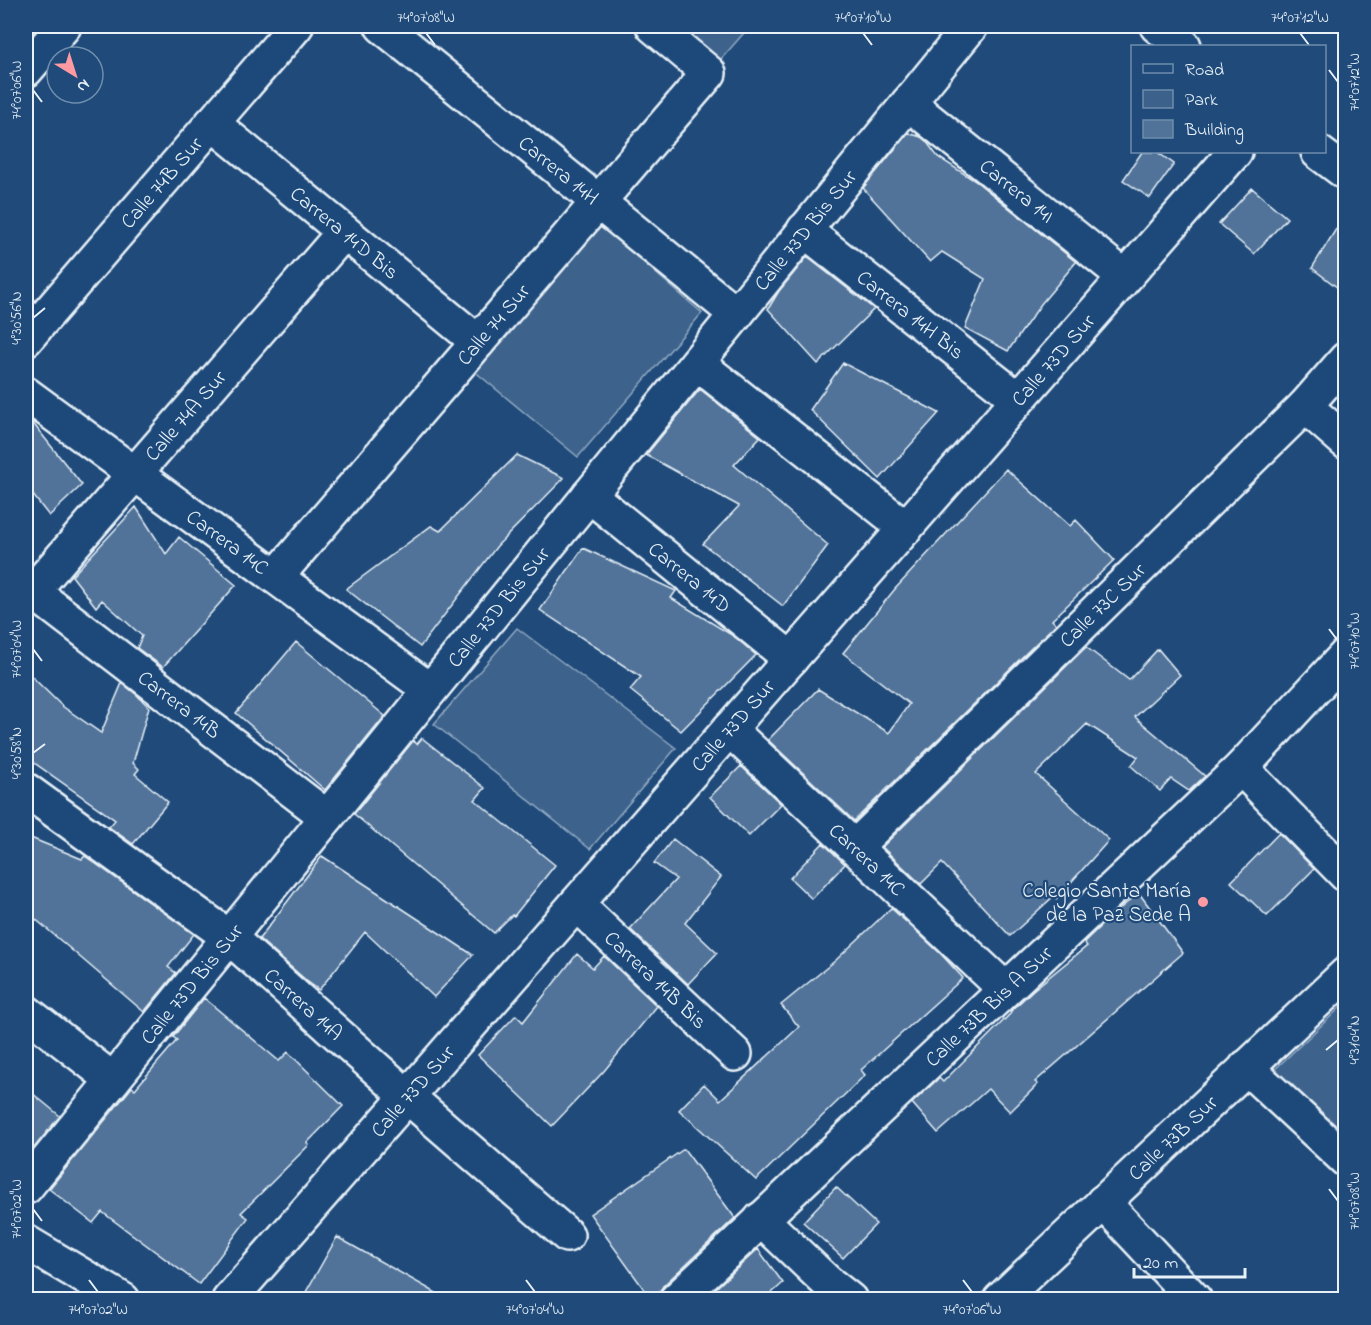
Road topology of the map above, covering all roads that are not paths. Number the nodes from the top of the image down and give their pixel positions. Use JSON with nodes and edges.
{"nodes":[{"id":1,"x":64,"y":26,"type":"edge"},
{"id":2,"x":296,"y":26,"type":"edge"},
{"id":3,"x":382,"y":26,"type":"edge"},
{"id":4,"x":653,"y":26,"type":"edge"},
{"id":5,"x":971,"y":26,"type":"edge"},
{"id":6,"x":1157,"y":26,"type":"edge"},
{"id":7,"x":1183,"y":45,"type":"edge"},
{"id":8,"x":26,"y":70,"type":"edge"},
{"id":9,"x":908,"y":103,"type":"junction"},
{"id":10,"x":212,"y":123,"type":"junction"},
{"id":11,"x":1234,"y":153,"type":"edge"},
{"id":12,"x":1319,"y":153,"type":"edge"},
{"id":13,"x":1346,"y":173,"type":"edge"},
{"id":14,"x":599,"y":202,"type":"junction"},
{"id":15,"x":804,"y":230,"type":"junction"},
{"id":16,"x":344,"y":232,"type":"junction"},
{"id":17,"x":1125,"y":277,"type":"junction"},
{"id":18,"x":736,"y":314,"type":"junction"},
{"id":19,"x":26,"y":339,"type":"edge"},
{"id":20,"x":478,"y":342,"type":"junction"},
{"id":21,"x":1346,"y":359,"type":"edge"},
{"id":22,"x":697,"y":363,"type":"junction"},
{"id":23,"x":26,"y":394,"type":"edge"},
{"id":24,"x":1018,"y":399,"type":"junction"},
{"id":25,"x":1305,"y":406,"type":"junction"},
{"id":26,"x":1346,"y":442,"type":"edge"},
{"id":27,"x":134,"y":474,"type":"junction"},
{"id":28,"x":589,"y":495,"type":"junction"},
{"id":29,"x":906,"y":528,"type":"junction"},
{"id":30,"x":276,"y":577,"type":"junction"},
{"id":31,"x":29,"y":595,"type":"edge"},
{"id":32,"x":1346,"y":655,"type":"edge"},
{"id":33,"x":791,"y":659,"type":"junction"},
{"id":34,"x":430,"y":690,"type":"junction"},
{"id":35,"x":729,"y":729,"type":"junction"},
{"id":36,"x":1241,"y":768,"type":"junction"},
{"id":37,"x":26,"y":790,"type":"edge"},
{"id":38,"x":327,"y":817,"type":"junction"},
{"id":39,"x":855,"y":847,"type":"junction"},
{"id":40,"x":1346,"y":875,"type":"edge"},
{"id":41,"x":576,"y":904,"type":"junction"},
{"id":42,"x":229,"y":937,"type":"junction"},
{"id":43,"x":1346,"y":974,"type":"edge"},
{"id":44,"x":1005,"y":989,"type":"junction"},
{"id":45,"x":26,"y":1012,"type":"edge"},
{"id":46,"x":735,"y":1054,"type":"dead end"},
{"id":47,"x":1246,"y":1067,"type":"junction"},
{"id":48,"x":113,"y":1080,"type":"junction"},
{"id":49,"x":408,"y":1096,"type":"junction"},
{"id":50,"x":1346,"y":1160,"type":"edge"},
{"id":51,"x":26,"y":1187,"type":"edge"},
{"id":52,"x":1103,"y":1202,"type":"junction"},
{"id":53,"x":761,"y":1219,"type":"junction"},
{"id":54,"x":567,"y":1235,"type":"dead end"},
{"id":55,"x":26,"y":1242,"type":"edge"},
{"id":56,"x":123,"y":1299,"type":"edge"},
{"id":57,"x":229,"y":1299,"type":"edge"},
{"id":58,"x":676,"y":1299,"type":"edge"},
{"id":59,"x":850,"y":1299,"type":"edge"},
{"id":60,"x":1000,"y":1299,"type":"edge"},
{"id":61,"x":1195,"y":1299,"type":"edge"}],
"edges":[{"from":1,"to":8,"type":"street"},
{"from":2,"to":10,"type":"street","name":"Calle 74B Sur"},
{"from":3,"to":14,"type":"street","name":"Carrera 14H"},
{"from":4,"to":14,"type":"street","name":"Calle 74 Sur"},
{"from":5,"to":9,"type":"street","name":"Calle 73D Bis Sur"},
{"from":6,"to":7,"type":"street"},
{"from":9,"to":15,"type":"street","name":"Calle 73D Bis Sur"},
{"from":9,"to":17,"type":"street","name":"Carrera 14I"},
{"from":10,"to":16,"type":"street","name":"Carrera 14D Bis"},
{"from":10,"to":19,"type":"street","name":"Calle 74B Sur"},
{"from":11,"to":17,"type":"street","name":"Calle 73D Sur"},
{"from":12,"to":13,"type":"street"},
{"from":14,"to":18,"type":"street","name":"Carrera 14H"},
{"from":14,"to":20,"type":"street","name":"Calle 74 Sur"},
{"from":15,"to":18,"type":"street","name":"Calle 73D Bis Sur"},
{"from":15,"to":24,"type":"street","name":"Carrera 14H Bis"},
{"from":16,"to":20,"type":"street","name":"Carrera 14D Bis"},
{"from":16,"to":27,"type":"street","name":"Calle 74A Sur"},
{"from":17,"to":24,"type":"street","name":"Calle 73D Sur"},
{"from":18,"to":22,"type":"street","name":"Calle 73D Bis Sur"},
{"from":20,"to":30,"type":"street","name":"Calle 74 Sur"},
{"from":21,"to":25,"type":"street","name":"Calle 73C Sur"},
{"from":22,"to":28,"type":"street","name":"Calle 73D Bis Sur"},
{"from":22,"to":29,"type":"street"},
{"from":23,"to":27,"type":"street","name":"Carrera 14C"},
{"from":24,"to":29,"type":"street","name":"Calle 73D Sur"},
{"from":25,"to":26,"type":"street"},
{"from":25,"to":39,"type":"street","name":"Calle 73C Sur"},
{"from":27,"to":30,"type":"street","name":"Carrera 14C"},
{"from":27,"to":31,"type":"street","name":"Calle 74A Sur"},
{"from":28,"to":33,"type":"street","name":"Carrera 14D"},
{"from":28,"to":34,"type":"street","name":"Calle 73D Bis Sur"},
{"from":29,"to":33,"type":"street","name":"Calle 73D Sur"},
{"from":30,"to":34,"type":"street","name":"Carrera 14C"},
{"from":31,"to":38,"type":"street","name":"Carrera 14B"},
{"from":32,"to":36,"type":"street","name":"Calle 73B Bis A Sur"},
{"from":33,"to":35,"type":"street","name":"Calle 73D Sur"},
{"from":34,"to":38,"type":"street","name":"Calle 73D Bis Sur"},
{"from":35,"to":39,"type":"street","name":"Carrera 14C"},
{"from":35,"to":41,"type":"street","name":"Calle 73D Sur"},
{"from":36,"to":40,"type":"street"},
{"from":36,"to":44,"type":"street","name":"Calle 73B Bis A Sur"},
{"from":37,"to":42,"type":"street","name":"Carrera 14A"},
{"from":38,"to":42,"type":"street","name":"Calle 73D Bis Sur"},
{"from":39,"to":44,"type":"street","name":"Carrera 14C"},
{"from":41,"to":46,"type":"street","name":"Carrera 14B Bis"},
{"from":41,"to":49,"type":"street","name":"Calle 73D Sur"},
{"from":42,"to":48,"type":"street","name":"Calle 73D Bis Sur"},
{"from":42,"to":49,"type":"street","name":"Carrera 14A"},
{"from":43,"to":47,"type":"street","name":"Calle 73B Sur"},
{"from":44,"to":53,"type":"street","name":"Calle 73B Bis A Sur"},
{"from":45,"to":48,"type":"street"},
{"from":47,"to":50,"type":"street"},
{"from":47,"to":52,"type":"street","name":"Calle 73B Sur"},
{"from":48,"to":51,"type":"street","name":"Calle 73D Bis Sur"},
{"from":49,"to":54,"type":"street","name":"Carrera 14A"},
{"from":49,"to":57,"type":"street","name":"Calle 73D Sur"},
{"from":52,"to":60,"type":"street","name":"Calle 73B Sur"},
{"from":52,"to":61,"type":"street"},
{"from":53,"to":58,"type":"street","name":"Calle 73B Bis A Sur"},
{"from":53,"to":59,"type":"street"},
{"from":55,"to":56,"type":"street"}]}
